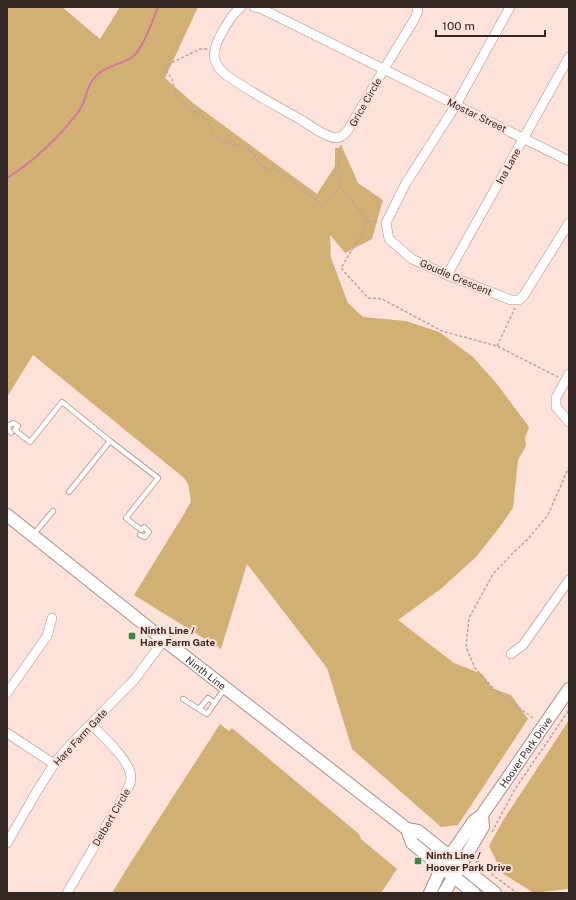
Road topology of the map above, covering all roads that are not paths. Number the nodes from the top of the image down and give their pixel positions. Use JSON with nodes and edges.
{"nodes":[{"id":1,"x":241,"y":7,"type":"edge"},
{"id":2,"x":254,"y":7,"type":"edge"},
{"id":3,"x":417,"y":7,"type":"edge"},
{"id":4,"x":510,"y":7,"type":"edge"},
{"id":5,"x":569,"y":57,"type":"edge"},
{"id":6,"x":384,"y":69,"type":"junction"},
{"id":7,"x":456,"y":105,"type":"junction"},
{"id":8,"x":523,"y":138,"type":"junction"},
{"id":9,"x":569,"y":161,"type":"edge"},
{"id":10,"x":569,"y":223,"type":"edge"},
{"id":11,"x":447,"y":275,"type":"junction"},
{"id":12,"x":567,"y":377,"type":"edge"},
{"id":13,"x":569,"y":422,"type":"edge"},
{"id":14,"x":13,"y":432,"type":"dead end"},
{"id":15,"x":110,"y":441,"type":"junction"},
{"id":16,"x":69,"y":492,"type":"dead end"},
{"id":17,"x":53,"y":512,"type":"dead end"},
{"id":18,"x":7,"y":515,"type":"edge"},
{"id":19,"x":140,"y":533,"type":"dead end"},
{"id":20,"x":33,"y":536,"type":"junction"},
{"id":21,"x":569,"y":580,"type":"edge"},
{"id":22,"x":566,"y":592,"type":"edge"},
{"id":23,"x":52,"y":618,"type":"dead end"},
{"id":24,"x":164,"y":640,"type":"junction"},
{"id":25,"x":511,"y":654,"type":"dead end"},
{"id":26,"x":226,"y":688,"type":"junction"},
{"id":27,"x":569,"y":689,"type":"edge"},
{"id":28,"x":7,"y":693,"type":"edge"},
{"id":29,"x":183,"y":699,"type":"dead end"},
{"id":30,"x":215,"y":703,"type":"junction"},
{"id":31,"x":199,"y":709,"type":"junction"},
{"id":32,"x":91,"y":724,"type":"junction"},
{"id":33,"x":7,"y":733,"type":"edge"},
{"id":34,"x":54,"y":764,"type":"junction"},
{"id":35,"x":482,"y":815,"type":"junction"},
{"id":36,"x":407,"y":829,"type":"junction"},
{"id":37,"x":7,"y":843,"type":"edge"},
{"id":38,"x":450,"y":857,"type":"junction"},
{"id":39,"x":460,"y":865,"type":"junction"},
{"id":40,"x":442,"y":868,"type":"junction"},
{"id":41,"x":453,"y":876,"type":"junction"},
{"id":42,"x":67,"y":893,"type":"edge"},
{"id":43,"x":430,"y":893,"type":"edge"},
{"id":44,"x":444,"y":893,"type":"edge"},
{"id":45,"x":474,"y":893,"type":"edge"},
{"id":46,"x":495,"y":893,"type":"edge"}],
"edges":[{"from":1,"to":6,"type":"street","name":"Grice Circle"},
{"from":2,"to":6,"type":"street","name":"Grice Circle"},
{"from":3,"to":6,"type":"street"},
{"from":4,"to":7,"type":"street"},
{"from":5,"to":8,"type":"street","name":"Ina Lane"},
{"from":6,"to":7,"type":"street","name":"Mostar Street"},
{"from":7,"to":8,"type":"street","name":"Mostar Street"},
{"from":7,"to":11,"type":"street","name":"Goudie Crescent"},
{"from":8,"to":9,"type":"street","name":"Mostar Street"},
{"from":8,"to":11,"type":"street","name":"Ina Lane"},
{"from":10,"to":11,"type":"street","name":"Goudie Crescent"},
{"from":12,"to":13,"type":"street"},
{"from":14,"to":15,"type":"lane"},
{"from":15,"to":16,"type":"lane"},
{"from":15,"to":19,"type":"lane"},
{"from":17,"to":20,"type":"lane"},
{"from":18,"to":20,"type":"main road","name":"Ninth Line"},
{"from":20,"to":24,"type":"main road","name":"Ninth Line"},
{"from":21,"to":22,"type":"street"},
{"from":22,"to":25,"type":"street"},
{"from":23,"to":28,"type":"street"},
{"from":24,"to":26,"type":"main road","name":"Ninth Line"},
{"from":24,"to":32,"type":"street","name":"Hare Farm Gate"},
{"from":26,"to":30,"type":"lane"},
{"from":26,"to":36,"type":"main road","name":"Ninth Line"},
{"from":27,"to":35,"type":"main road","name":"Hoover Park Drive"},
{"from":29,"to":31,"type":"lane"},
{"from":30,"to":31,"type":"lane"},
{"from":30,"to":31,"type":"lane"},
{"from":32,"to":34,"type":"street","name":"Hare Farm Gate"},
{"from":32,"to":42,"type":"street","name":"Delbert Circle"},
{"from":33,"to":34,"type":"street"},
{"from":34,"to":37,"type":"street","name":"Hare Farm Gate"},
{"from":35,"to":38,"type":"main road","name":"Hoover Park Drive"},
{"from":35,"to":39,"type":"main road","name":"Hoover Park Drive"},
{"from":36,"to":38,"type":"main road","name":"Ninth Line"},
{"from":36,"to":40,"type":"main road","name":"Ninth Line"},
{"from":38,"to":39,"type":"main road","name":"Ninth Line"},
{"from":38,"to":40,"type":"main road","name":"Hoover Park Drive"},
{"from":39,"to":41,"type":"main road","name":"Hoover Park Drive"},
{"from":39,"to":46,"type":"main road","name":"Ninth Line"},
{"from":40,"to":41,"type":"main road","name":"Ninth Line"},
{"from":40,"to":43,"type":"main road","name":"Hoover Park Drive"},
{"from":41,"to":44,"type":"main road","name":"Hoover Park Drive"},
{"from":41,"to":45,"type":"main road","name":"Ninth Line"}]}
